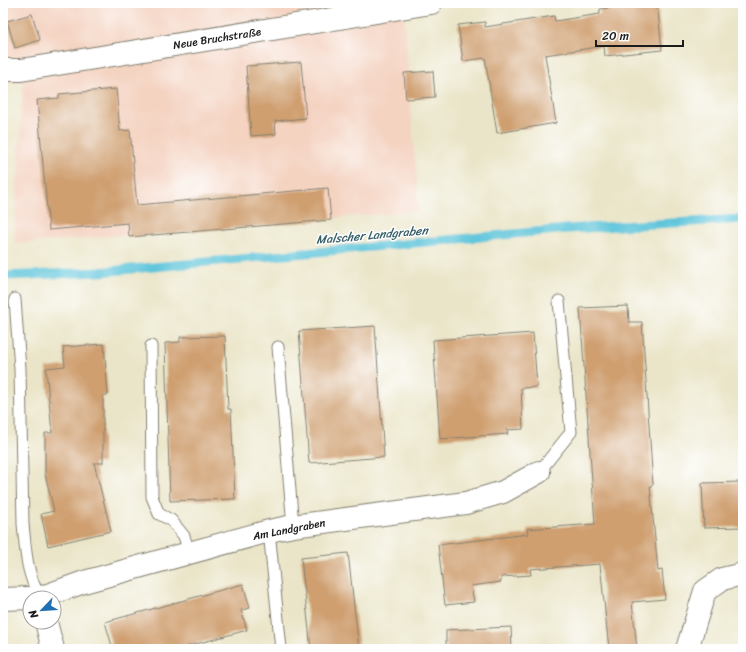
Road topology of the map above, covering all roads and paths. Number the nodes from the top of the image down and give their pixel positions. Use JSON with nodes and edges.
{"nodes":[{"id":1,"x":431,"y":3,"type":"edge"},
{"id":2,"x":3,"y":70,"type":"edge"},
{"id":3,"x":15,"y":299,"type":"dead end"},
{"id":4,"x":559,"y":301,"type":"dead end"},
{"id":5,"x":151,"y":346,"type":"dead end"},
{"id":6,"x":278,"y":347,"type":"dead end"},
{"id":7,"x":540,"y":472,"type":"joint"},
{"id":8,"x":293,"y":526,"type":"junction"},
{"id":9,"x":269,"y":531,"type":"junction"},
{"id":10,"x":189,"y":553,"type":"junction"},
{"id":11,"x":743,"y":574,"type":"edge"},
{"id":12,"x":37,"y":590,"type":"edge"},
{"id":13,"x":62,"y":590,"type":"edge"},
{"id":14,"x":22,"y":598,"type":"edge"},
{"id":15,"x":3,"y":599,"type":"edge"},
{"id":16,"x":48,"y":630,"type":"edge"},
{"id":17,"x":53,"y":649,"type":"edge"},
{"id":18,"x":281,"y":649,"type":"edge"},
{"id":19,"x":687,"y":649,"type":"edge"}],
"edges":[{"from":1,"to":2,"type":"street","name":"Neue Bruchstraße"},
{"from":3,"to":12,"type":"lane"},
{"from":4,"to":7,"type":"lane"},
{"from":5,"to":10,"type":"lane"},
{"from":6,"to":8,"type":"lane"},
{"from":7,"to":8,"type":"street","name":"Am Landgraben"},
{"from":8,"to":9,"type":"street","name":"Am Landgraben"},
{"from":9,"to":10,"type":"street","name":"Am Landgraben"},
{"from":9,"to":18,"type":"lane"},
{"from":10,"to":13,"type":"street","name":"Am Landgraben"},
{"from":11,"to":19,"type":"street"},
{"from":14,"to":15,"type":"street"},
{"from":16,"to":17,"type":"street"}]}
